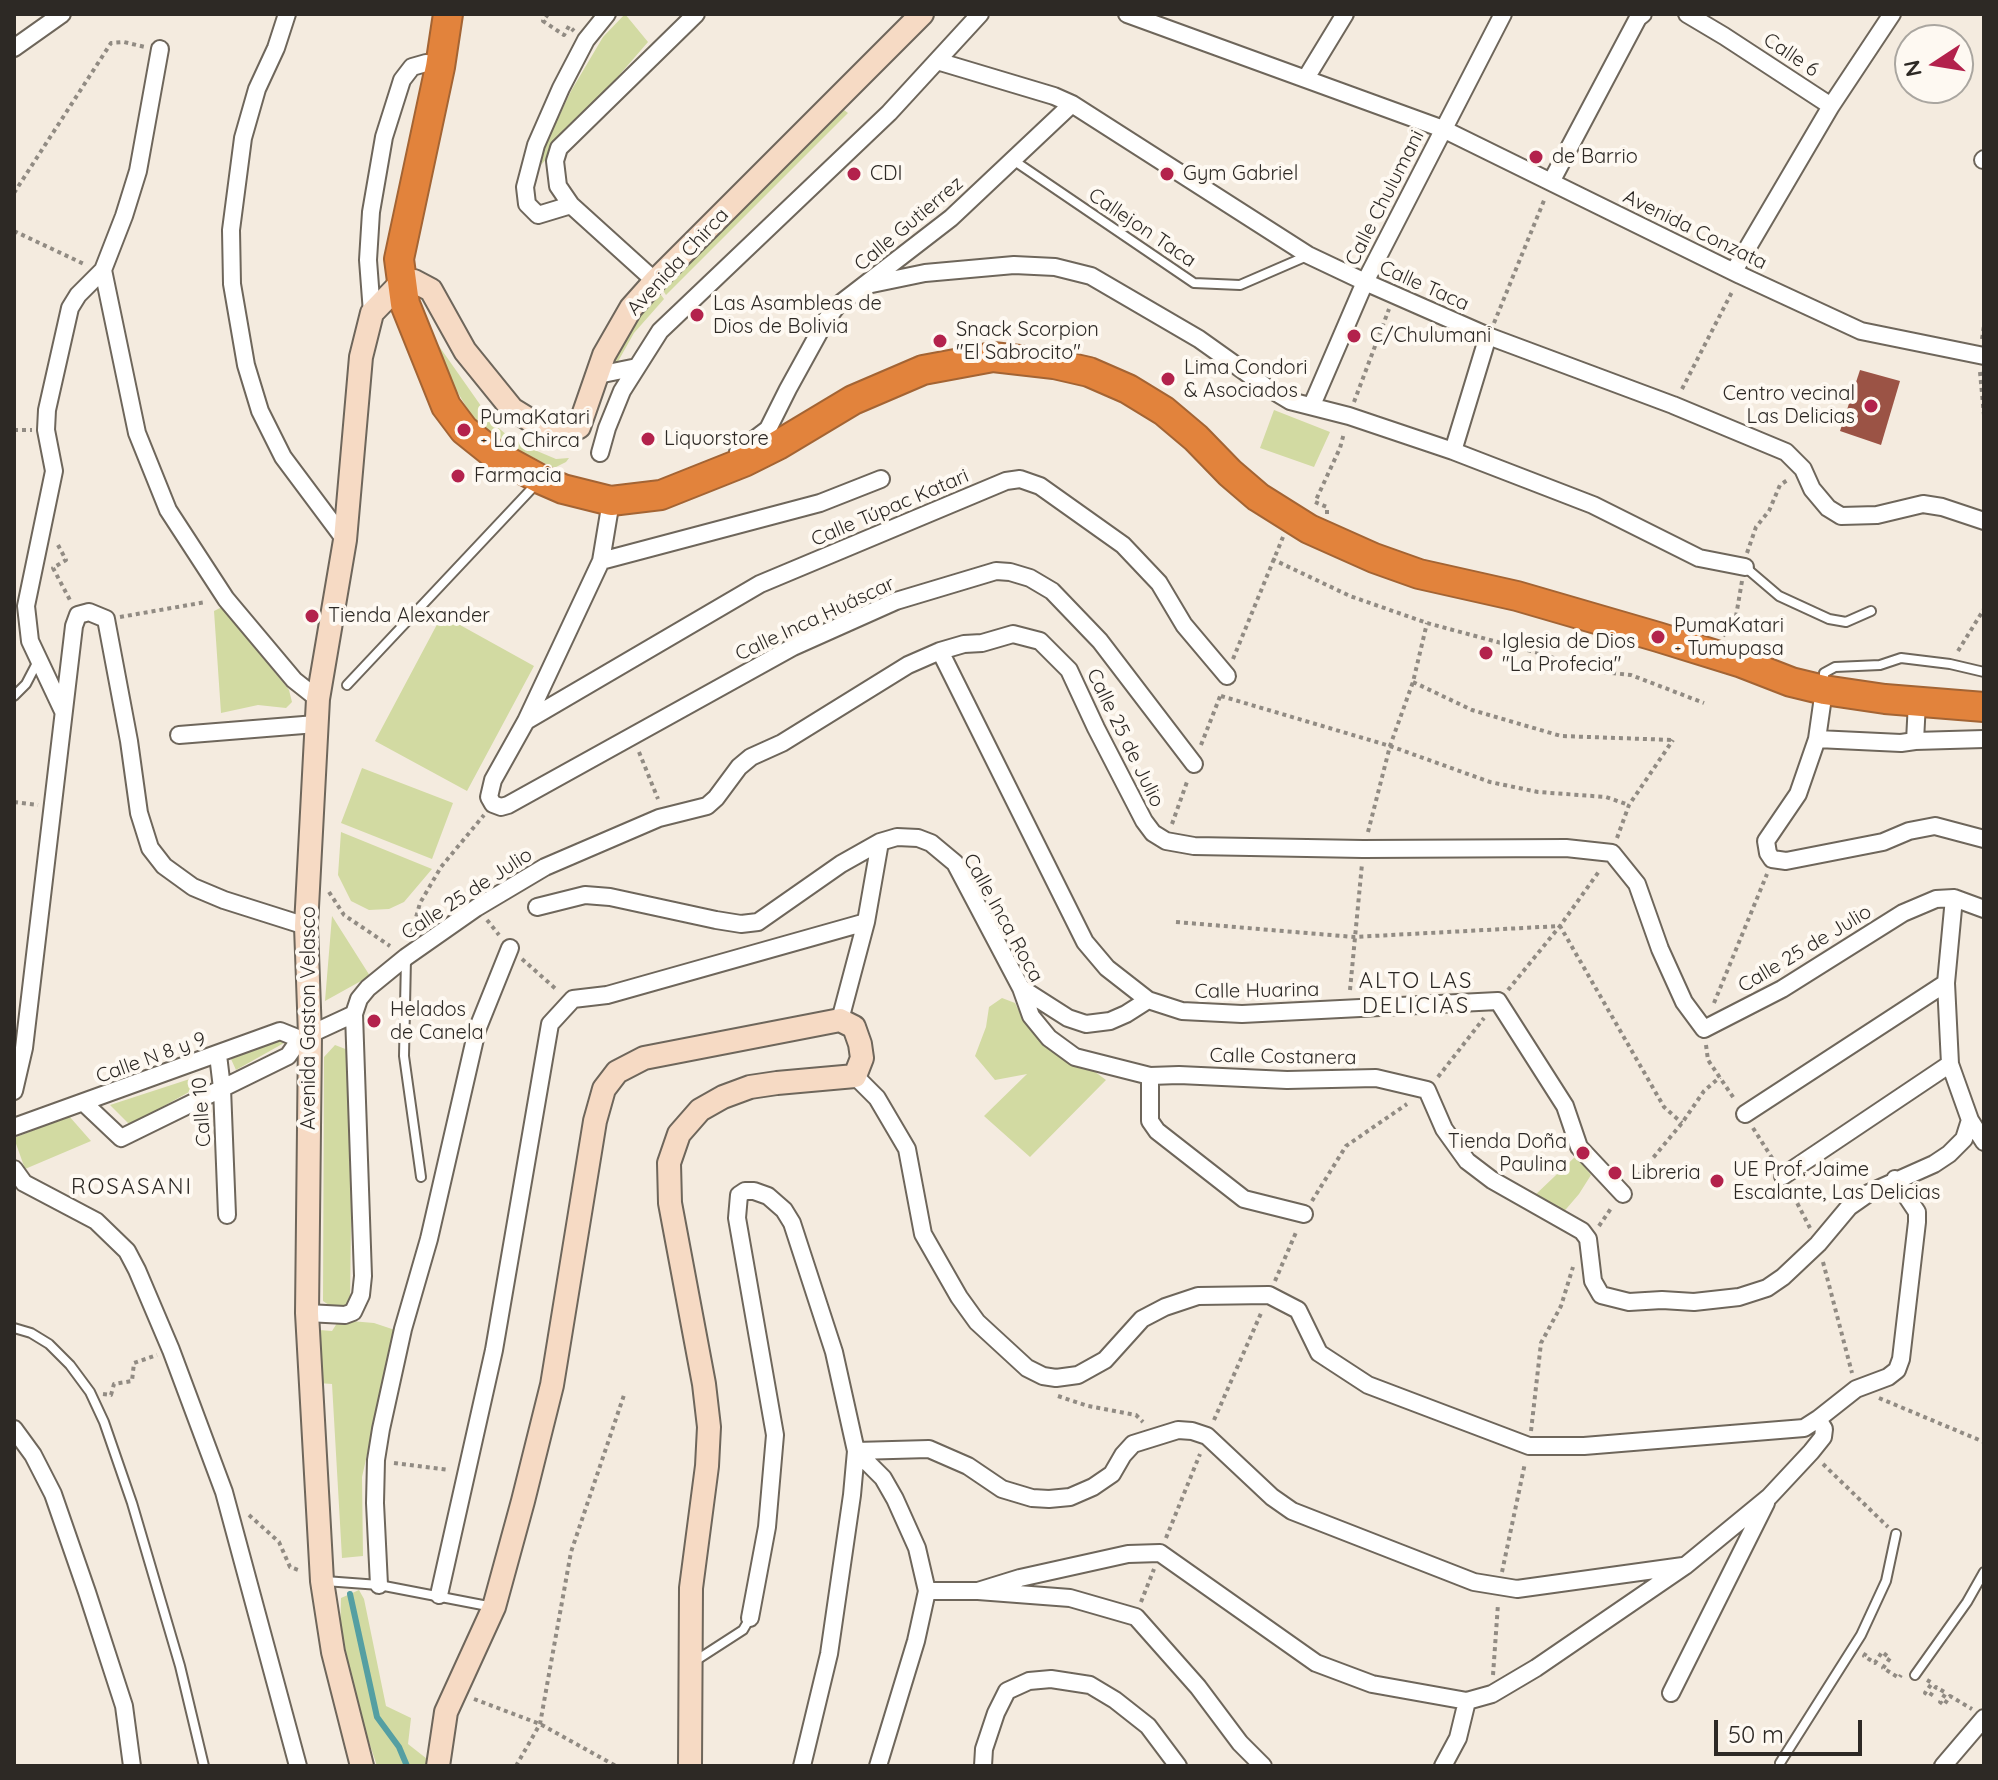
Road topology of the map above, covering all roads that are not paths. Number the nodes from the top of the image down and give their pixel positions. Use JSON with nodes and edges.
{"nodes":[{"id":1,"x":62,"y":14,"type":"edge"},
{"id":2,"x":287,"y":14,"type":"edge"},
{"id":3,"x":448,"y":14,"type":"edge"},
{"id":4,"x":607,"y":14,"type":"edge"},
{"id":5,"x":696,"y":14,"type":"edge"},
{"id":6,"x":922,"y":14,"type":"edge"},
{"id":7,"x":980,"y":14,"type":"edge"},
{"id":8,"x":1127,"y":14,"type":"edge"},
{"id":9,"x":1345,"y":14,"type":"edge"},
{"id":10,"x":1503,"y":14,"type":"edge"},
{"id":11,"x":1643,"y":14,"type":"edge"},
{"id":12,"x":1687,"y":14,"type":"edge"},
{"id":13,"x":1892,"y":14,"type":"edge"},
{"id":14,"x":14,"y":48,"type":"edge"},
{"id":15,"x":160,"y":49,"type":"road end"},
{"id":16,"x":937,"y":61,"type":"junction"},
{"id":17,"x":440,"y":67,"type":"junction"},
{"id":18,"x":1306,"y":78,"type":"junction"},
{"id":19,"x":1072,"y":104,"type":"junction"},
{"id":20,"x":1831,"y":106,"type":"junction"},
{"id":21,"x":1443,"y":129,"type":"junction"},
{"id":22,"x":1013,"y":160,"type":"junction"},
{"id":23,"x":1551,"y":182,"type":"junction"},
{"id":24,"x":571,"y":205,"type":"junction"},
{"id":25,"x":1308,"y":255,"type":"junction"},
{"id":26,"x":103,"y":270,"type":"junction"},
{"id":27,"x":1737,"y":273,"type":"junction"},
{"id":28,"x":655,"y":281,"type":"junction"},
{"id":29,"x":402,"y":282,"type":"junction"},
{"id":30,"x":1365,"y":282,"type":"junction"},
{"id":31,"x":867,"y":285,"type":"junction"},
{"id":32,"x":372,"y":313,"type":"junction"},
{"id":33,"x":1488,"y":336,"type":"junction"},
{"id":34,"x":1982,"y":355,"type":"edge"},
{"id":35,"x":637,"y":367,"type":"junction"},
{"id":36,"x":598,"y":375,"type":"junction"},
{"id":37,"x":1312,"y":405,"type":"junction"},
{"id":38,"x":1453,"y":451,"type":"junction"},
{"id":39,"x":600,"y":453,"type":"dead end"},
{"id":40,"x":744,"y":462,"type":"junction"},
{"id":41,"x":540,"y":479,"type":"junction"},
{"id":42,"x":881,"y":479,"type":"dead end"},
{"id":43,"x":611,"y":501,"type":"junction"},
{"id":44,"x":1984,"y":521,"type":"edge"},
{"id":45,"x":345,"y":540,"type":"junction"},
{"id":46,"x":601,"y":561,"type":"junction"},
{"id":47,"x":1745,"y":567,"type":"joint"},
{"id":48,"x":1871,"y":611,"type":"dead end"},
{"id":49,"x":940,"y":651,"type":"junction"},
{"id":50,"x":38,"y":661,"type":"junction"},
{"id":51,"x":1984,"y":672,"type":"edge"},
{"id":52,"x":1227,"y":676,"type":"dead end"},
{"id":53,"x":347,"y":685,"type":"dead end"},
{"id":54,"x":1824,"y":690,"type":"junction"},
{"id":55,"x":14,"y":696,"type":"edge"},
{"id":56,"x":318,"y":699,"type":"junction"},
{"id":57,"x":1917,"y":702,"type":"junction"},
{"id":58,"x":1984,"y":707,"type":"edge"},
{"id":59,"x":64,"y":713,"type":"junction"},
{"id":60,"x":526,"y":721,"type":"junction"},
{"id":61,"x":316,"y":724,"type":"junction"},
{"id":62,"x":179,"y":735,"type":"dead end"},
{"id":63,"x":1817,"y":739,"type":"junction"},
{"id":64,"x":1984,"y":739,"type":"edge"},
{"id":65,"x":1915,"y":741,"type":"junction"},
{"id":66,"x":1194,"y":764,"type":"dead end"},
{"id":67,"x":1984,"y":839,"type":"edge"},
{"id":68,"x":880,"y":842,"type":"junction"},
{"id":69,"x":1954,"y":898,"type":"junction"},
{"id":70,"x":537,"y":907,"type":"dead end"},
{"id":71,"x":1984,"y":909,"type":"edge"},
{"id":72,"x":866,"y":922,"type":"junction"},
{"id":73,"x":306,"y":926,"type":"junction"},
{"id":74,"x":510,"y":948,"type":"dead end"},
{"id":75,"x":406,"y":957,"type":"junction"},
{"id":76,"x":1946,"y":983,"type":"junction"},
{"id":77,"x":1021,"y":988,"type":"junction"},
{"id":78,"x":1148,"y":1000,"type":"junction"},
{"id":79,"x":354,"y":1014,"type":"junction"},
{"id":80,"x":840,"y":1020,"type":"junction"},
{"id":81,"x":305,"y":1037,"type":"junction"},
{"id":82,"x":218,"y":1055,"type":"junction"},
{"id":83,"x":1950,"y":1064,"type":"junction"},
{"id":84,"x":855,"y":1076,"type":"junction"},
{"id":85,"x":1150,"y":1076,"type":"junction"},
{"id":86,"x":222,"y":1088,"type":"junction"},
{"id":87,"x":14,"y":1091,"type":"edge"},
{"id":88,"x":84,"y":1103,"type":"junction"},
{"id":89,"x":1745,"y":1114,"type":"road end"},
{"id":90,"x":1970,"y":1120,"type":"junction"},
{"id":91,"x":14,"y":1127,"type":"edge"},
{"id":92,"x":1984,"y":1142,"type":"edge"},
{"id":93,"x":14,"y":1169,"type":"edge"},
{"id":94,"x":1783,"y":1176,"type":"road end"},
{"id":95,"x":421,"y":1177,"type":"dead end"},
{"id":96,"x":1895,"y":1179,"type":"junction"},
{"id":97,"x":1623,"y":1194,"type":"road end"},
{"id":98,"x":1304,"y":1214,"type":"road end"},
{"id":99,"x":227,"y":1215,"type":"dead end"},
{"id":100,"x":307,"y":1313,"type":"junction"},
{"id":101,"x":14,"y":1328,"type":"edge"},
{"id":102,"x":1818,"y":1419,"type":"junction"},
{"id":103,"x":14,"y":1429,"type":"edge"},
{"id":104,"x":856,"y":1451,"type":"junction"},
{"id":105,"x":1769,"y":1497,"type":"junction"},
{"id":106,"x":1896,"y":1534,"type":"road end"},
{"id":107,"x":1685,"y":1566,"type":"junction"},
{"id":108,"x":1984,"y":1572,"type":"edge"},
{"id":109,"x":322,"y":1581,"type":"junction"},
{"id":110,"x":379,"y":1585,"type":"junction"},
{"id":111,"x":927,"y":1591,"type":"junction"},
{"id":112,"x":978,"y":1591,"type":"junction"},
{"id":113,"x":439,"y":1595,"type":"junction"},
{"id":114,"x":494,"y":1607,"type":"junction"},
{"id":115,"x":750,"y":1618,"type":"joint"},
{"id":116,"x":689,"y":1665,"type":"junction"},
{"id":117,"x":1915,"y":1675,"type":"dead end"},
{"id":118,"x":1671,"y":1693,"type":"dead end"},
{"id":119,"x":1467,"y":1701,"type":"junction"},
{"id":120,"x":1984,"y":1718,"type":"edge"},
{"id":121,"x":1780,"y":1763,"type":"dead end"},
{"id":122,"x":132,"y":1766,"type":"edge"},
{"id":123,"x":204,"y":1766,"type":"edge"},
{"id":124,"x":298,"y":1766,"type":"edge"},
{"id":125,"x":362,"y":1766,"type":"edge"},
{"id":126,"x":438,"y":1766,"type":"edge"},
{"id":127,"x":690,"y":1766,"type":"edge"},
{"id":128,"x":802,"y":1766,"type":"edge"},
{"id":129,"x":878,"y":1766,"type":"edge"},
{"id":130,"x":983,"y":1766,"type":"edge"},
{"id":131,"x":1178,"y":1766,"type":"edge"},
{"id":132,"x":1263,"y":1766,"type":"edge"},
{"id":133,"x":1443,"y":1766,"type":"edge"},
{"id":134,"x":1943,"y":1766,"type":"edge"}],
"edges":[{"from":1,"to":14,"type":"street"},
{"from":2,"to":45,"type":"street"},
{"from":3,"to":17,"type":"highway"},
{"from":4,"to":24,"type":"street"},
{"from":5,"to":24,"type":"street"},
{"from":6,"to":28,"type":"street","name":"Avenida Chirca"},
{"from":7,"to":16,"type":"street","name":"Avenida Chirca"},
{"from":8,"to":18,"type":"street","name":"Avenida Conzata"},
{"from":9,"to":18,"type":"street"},
{"from":10,"to":21,"type":"street","name":"Calle Chulumani"},
{"from":11,"to":23,"type":"street"},
{"from":12,"to":20,"type":"street","name":"Calle 6"},
{"from":13,"to":20,"type":"street"},
{"from":15,"to":26,"type":"street"},
{"from":16,"to":19,"type":"street","name":"Calle Taca"},
{"from":16,"to":35,"type":"street","name":"Avenida Chirca"},
{"from":17,"to":29,"type":"highway"},
{"from":17,"to":32,"type":"street"},
{"from":18,"to":21,"type":"street","name":"Avenida Conzata"},
{"from":19,"to":22,"type":"street","name":"Calle Gutierrez"},
{"from":19,"to":25,"type":"street","name":"Calle Taca"},
{"from":20,"to":27,"type":"street"},
{"from":21,"to":23,"type":"street","name":"Avenida Conzata"},
{"from":21,"to":30,"type":"street","name":"Calle Chulumani"},
{"from":22,"to":25,"type":"lane","name":"Callejon Taca"},
{"from":22,"to":31,"type":"street","name":"Calle Gutierrez"},
{"from":23,"to":27,"type":"street","name":"Avenida Conzata"},
{"from":24,"to":28,"type":"street"},
{"from":25,"to":30,"type":"street","name":"Calle Taca"},
{"from":26,"to":50,"type":"street"},
{"from":26,"to":56,"type":"street"},
{"from":27,"to":34,"type":"street","name":"Avenida Conzata"},
{"from":28,"to":36,"type":"street","name":"Avenida Chirca"},
{"from":29,"to":32,"type":"street"},
{"from":29,"to":36,"type":"street","name":"Avenida Chirca"},
{"from":29,"to":41,"type":"highway"},
{"from":30,"to":33,"type":"street","name":"Calle Taca"},
{"from":30,"to":37,"type":"street","name":"Calle Chulumani"},
{"from":31,"to":37,"type":"street"},
{"from":31,"to":40,"type":"street","name":"Calle Gutierrez"},
{"from":32,"to":45,"type":"street","name":"Avenida Gaston Velasco"},
{"from":33,"to":38,"type":"street"},
{"from":33,"to":44,"type":"street","name":"Calle Taca"},
{"from":35,"to":36,"type":"street"},
{"from":35,"to":39,"type":"street","name":"Avenida Chirca"},
{"from":37,"to":38,"type":"street"},
{"from":38,"to":47,"type":"street"},
{"from":40,"to":43,"type":"highway"},
{"from":40,"to":54,"type":"highway"},
{"from":41,"to":43,"type":"highway"},
{"from":41,"to":53,"type":"lane"},
{"from":42,"to":46,"type":"street"},
{"from":43,"to":46,"type":"street"},
{"from":45,"to":56,"type":"street","name":"Avenida Gaston Velasco"},
{"from":46,"to":60,"type":"street"},
{"from":47,"to":48,"type":"lane"},
{"from":49,"to":69,"type":"street","name":"Calle 25 de Julio"},
{"from":49,"to":75,"type":"street","name":"Calle 25 de Julio"},
{"from":49,"to":78,"type":"street","name":"Calle Huarina"},
{"from":50,"to":55,"type":"lane"},
{"from":50,"to":59,"type":"street"},
{"from":51,"to":54,"type":"lane"},
{"from":52,"to":60,"type":"street","name":"Calle Túpac Katari"},
{"from":54,"to":57,"type":"highway"},
{"from":54,"to":63,"type":"street"},
{"from":56,"to":61,"type":"street","name":"Avenida Gaston Velasco"},
{"from":57,"to":58,"type":"highway"},
{"from":57,"to":65,"type":"street"},
{"from":59,"to":73,"type":"street"},
{"from":59,"to":87,"type":"street"},
{"from":60,"to":66,"type":"street","name":"Calle Inca Huáscar"},
{"from":61,"to":62,"type":"street"},
{"from":61,"to":73,"type":"street","name":"Avenida Gaston Velasco"},
{"from":63,"to":65,"type":"street"},
{"from":63,"to":67,"type":"street"},
{"from":64,"to":65,"type":"street"},
{"from":68,"to":70,"type":"street","name":"Calle Inca Roca"},
{"from":68,"to":72,"type":"street"},
{"from":68,"to":77,"type":"street","name":"Calle Inca Roca"},
{"from":69,"to":71,"type":"street"},
{"from":69,"to":76,"type":"street"},
{"from":72,"to":80,"type":"street"},
{"from":72,"to":113,"type":"street"},
{"from":73,"to":81,"type":"street","name":"Avenida Gaston Velasco"},
{"from":74,"to":110,"type":"street"},
{"from":75,"to":79,"type":"street","name":"Calle 25 de Julio"},
{"from":75,"to":95,"type":"lane"},
{"from":76,"to":83,"type":"street"},
{"from":76,"to":89,"type":"street"},
{"from":77,"to":78,"type":"street"},
{"from":77,"to":85,"type":"street","name":"Calle Inca Roca"},
{"from":78,"to":97,"type":"street","name":"Calle Huarina"},
{"from":79,"to":81,"type":"street"},
{"from":79,"to":100,"type":"street"},
{"from":80,"to":84,"type":"street"},
{"from":80,"to":114,"type":"street"},
{"from":81,"to":82,"type":"street","name":"Calle N 8 y 9"},
{"from":81,"to":86,"type":"street"},
{"from":81,"to":100,"type":"street","name":"Avenida Gaston Velasco"},
{"from":82,"to":86,"type":"street","name":"Calle 10"},
{"from":82,"to":88,"type":"street","name":"Calle N 8 y 9"},
{"from":83,"to":90,"type":"street"},
{"from":83,"to":94,"type":"street"},
{"from":84,"to":102,"type":"street"},
{"from":84,"to":116,"type":"street"},
{"from":85,"to":96,"type":"street","name":"Calle Costanera"},
{"from":85,"to":98,"type":"street"},
{"from":86,"to":88,"type":"street"},
{"from":86,"to":99,"type":"street","name":"Calle 10"},
{"from":88,"to":91,"type":"street","name":"Calle N 8 y 9"},
{"from":90,"to":92,"type":"street"},
{"from":90,"to":96,"type":"street"},
{"from":93,"to":124,"type":"street"},
{"from":96,"to":102,"type":"street"},
{"from":100,"to":109,"type":"street","name":"Avenida Gaston Velasco"},
{"from":101,"to":123,"type":"lane"},
{"from":102,"to":105,"type":"street"},
{"from":103,"to":122,"type":"street"},
{"from":104,"to":107,"type":"street"},
{"from":104,"to":111,"type":"street"},
{"from":104,"to":115,"type":"street"},
{"from":104,"to":128,"type":"street"},
{"from":105,"to":107,"type":"street"},
{"from":105,"to":118,"type":"street"},
{"from":106,"to":121,"type":"lane"},
{"from":107,"to":119,"type":"street"},
{"from":108,"to":117,"type":"lane"},
{"from":109,"to":110,"type":"lane"},
{"from":109,"to":125,"type":"street","name":"Avenida Gaston Velasco"},
{"from":110,"to":113,"type":"lane"},
{"from":111,"to":112,"type":"street"},
{"from":111,"to":129,"type":"street"},
{"from":112,"to":119,"type":"street"},
{"from":112,"to":132,"type":"street"},
{"from":113,"to":114,"type":"lane"},
{"from":114,"to":126,"type":"street"},
{"from":115,"to":116,"type":"lane"},
{"from":116,"to":127,"type":"street"},
{"from":119,"to":133,"type":"street"},
{"from":120,"to":134,"type":"street"},
{"from":130,"to":131,"type":"street"}]}
